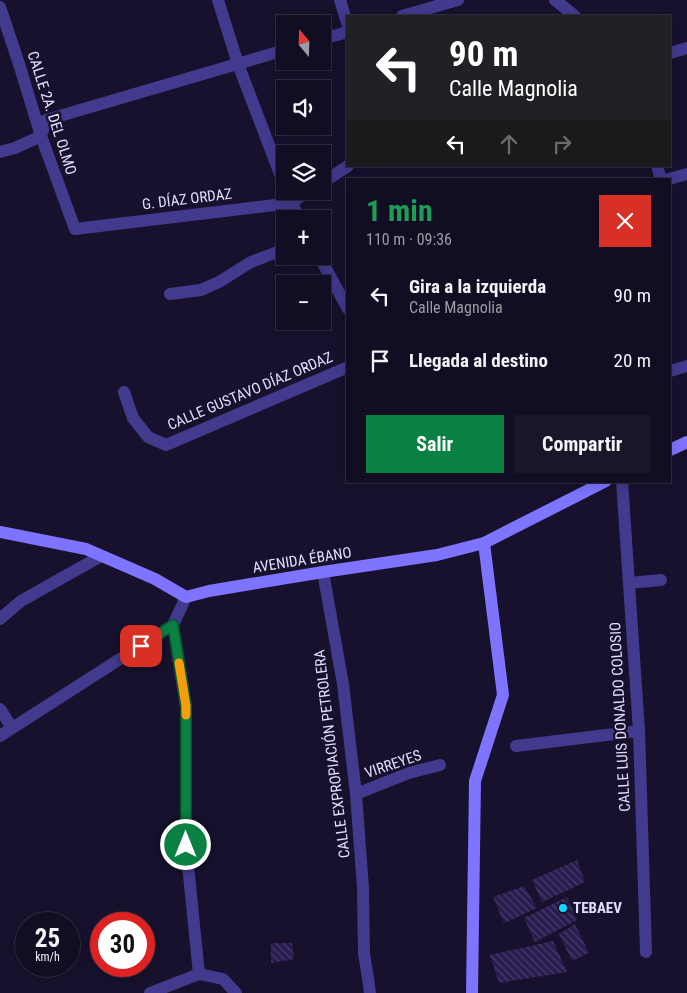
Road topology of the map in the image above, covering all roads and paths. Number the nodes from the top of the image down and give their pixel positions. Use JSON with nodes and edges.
{"nodes":[{"id":1,"x":218,"y":0,"type":"edge"},
{"id":2,"x":340,"y":0,"type":"edge"},
{"id":3,"x":458,"y":0,"type":"edge"},
{"id":4,"x":555,"y":0,"type":"edge"},
{"id":5,"x":0,"y":7,"type":"edge"},
{"id":6,"x":406,"y":15,"type":"edge"},
{"id":7,"x":574,"y":15,"type":"edge"},
{"id":8,"x":346,"y":20,"type":"edge"},
{"id":9,"x":346,"y":33,"type":"edge"},
{"id":10,"x":331,"y":37,"type":"edge"},
{"id":11,"x":687,"y":48,"type":"edge"},
{"id":12,"x":276,"y":53,"type":"edge"},
{"id":13,"x":671,"y":53,"type":"edge"},
{"id":14,"x":238,"y":64,"type":"junction"},
{"id":15,"x":41,"y":136,"type":"junction"},
{"id":16,"x":0,"y":152,"type":"edge"},
{"id":17,"x":276,"y":163,"type":"edge"},
{"id":18,"x":346,"y":167,"type":"edge"},
{"id":19,"x":687,"y":174,"type":"edge"},
{"id":20,"x":331,"y":176,"type":"edge"},
{"id":21,"x":671,"y":178,"type":"edge"},
{"id":22,"x":276,"y":199,"type":"edge"},
{"id":23,"x":74,"y":230,"type":"joint"},
{"id":24,"x":276,"y":252,"type":"edge"},
{"id":25,"x":324,"y":265,"type":"edge"},
{"id":26,"x":170,"y":294,"type":"dead end"},
{"id":27,"x":346,"y":305,"type":"edge"},
{"id":28,"x":687,"y":366,"type":"edge"},
{"id":29,"x":346,"y":368,"type":"edge"},
{"id":30,"x":671,"y":371,"type":"edge"},
{"id":31,"x":124,"y":392,"type":"dead end"},
{"id":32,"x":687,"y":442,"type":"edge"},
{"id":33,"x":671,"y":450,"type":"edge"},
{"id":34,"x":602,"y":483,"type":"edge"},
{"id":35,"x":622,"y":483,"type":"edge"},
{"id":36,"x":0,"y":532,"type":"edge"},
{"id":37,"x":484,"y":543,"type":"junction"},
{"id":38,"x":101,"y":556,"type":"junction"},
{"id":39,"x":322,"y":572,"type":"junction"},
{"id":40,"x":661,"y":580,"type":"dead end"},
{"id":41,"x":629,"y":583,"type":"junction"},
{"id":42,"x":186,"y":597,"type":"junction"},
{"id":43,"x":0,"y":619,"type":"edge"},
{"id":44,"x":173,"y":625,"type":"junction"},
{"id":45,"x":0,"y":709,"type":"edge"},
{"id":46,"x":12,"y":728,"type":"junction"},
{"id":47,"x":640,"y":731,"type":"junction"},
{"id":48,"x":0,"y":736,"type":"edge"},
{"id":49,"x":516,"y":746,"type":"dead end"},
{"id":50,"x":440,"y":765,"type":"dead end"},
{"id":51,"x":356,"y":794,"type":"junction"},
{"id":52,"x":646,"y":952,"type":"dead end"},
{"id":53,"x":199,"y":974,"type":"junction"},
{"id":54,"x":150,"y":993,"type":"edge"},
{"id":55,"x":236,"y":993,"type":"edge"},
{"id":56,"x":370,"y":993,"type":"edge"},
{"id":57,"x":472,"y":993,"type":"edge"}],
"edges":[{"from":1,"to":14,"type":"street"},
{"from":2,"to":8,"type":"street"},
{"from":3,"to":6,"type":"street"},
{"from":4,"to":7,"type":"street"},
{"from":5,"to":15,"type":"street","name":"CALLE 2A. DEL OLMO"},
{"from":9,"to":10,"type":"street"},
{"from":11,"to":13,"type":"street"},
{"from":12,"to":14,"type":"street"},
{"from":14,"to":15,"type":"street"},
{"from":14,"to":17,"type":"street"},
{"from":15,"to":16,"type":"street"},
{"from":15,"to":23,"type":"street","name":"CALLE 2A. DEL OLMO"},
{"from":18,"to":20,"type":"street"},
{"from":19,"to":21,"type":"street"},
{"from":22,"to":23,"type":"street","name":"G. DÍAZ ORDAZ"},
{"from":24,"to":26,"type":"street"},
{"from":25,"to":27,"type":"street"},
{"from":28,"to":30,"type":"street"},
{"from":29,"to":31,"type":"street","name":"CALLE GUSTAVO DÍAZ ORDAZ"},
{"from":32,"to":33,"type":"main road"},
{"from":34,"to":37,"type":"main road","name":"AVENIDA ÉBANO"},
{"from":35,"to":41,"type":"street","name":"CALLE LUIS DONALDO COLOSIO"},
{"from":36,"to":38,"type":"main road"},
{"from":37,"to":39,"type":"main road","name":"AVENIDA ÉBANO"},
{"from":37,"to":57,"type":"main road"},
{"from":38,"to":42,"type":"main road"},
{"from":38,"to":43,"type":"street"},
{"from":39,"to":42,"type":"main road","name":"AVENIDA ÉBANO"},
{"from":39,"to":51,"type":"street","name":"CALLE EXPROPIACIÓN PETROLERA"},
{"from":40,"to":41,"type":"street"},
{"from":41,"to":47,"type":"street","name":"CALLE LUIS DONALDO COLOSIO"},
{"from":42,"to":44,"type":"street"},
{"from":44,"to":46,"type":"street"},
{"from":44,"to":53,"type":"street"},
{"from":45,"to":46,"type":"street"},
{"from":46,"to":48,"type":"street"},
{"from":47,"to":49,"type":"street"},
{"from":47,"to":52,"type":"street","name":"CALLE LUIS DONALDO COLOSIO"},
{"from":50,"to":51,"type":"street","name":"VIRREYES"},
{"from":51,"to":56,"type":"street","name":"CALLE EXPROPIACIÓN PETROLERA"},
{"from":53,"to":54,"type":"street"},
{"from":53,"to":55,"type":"street"}]}
